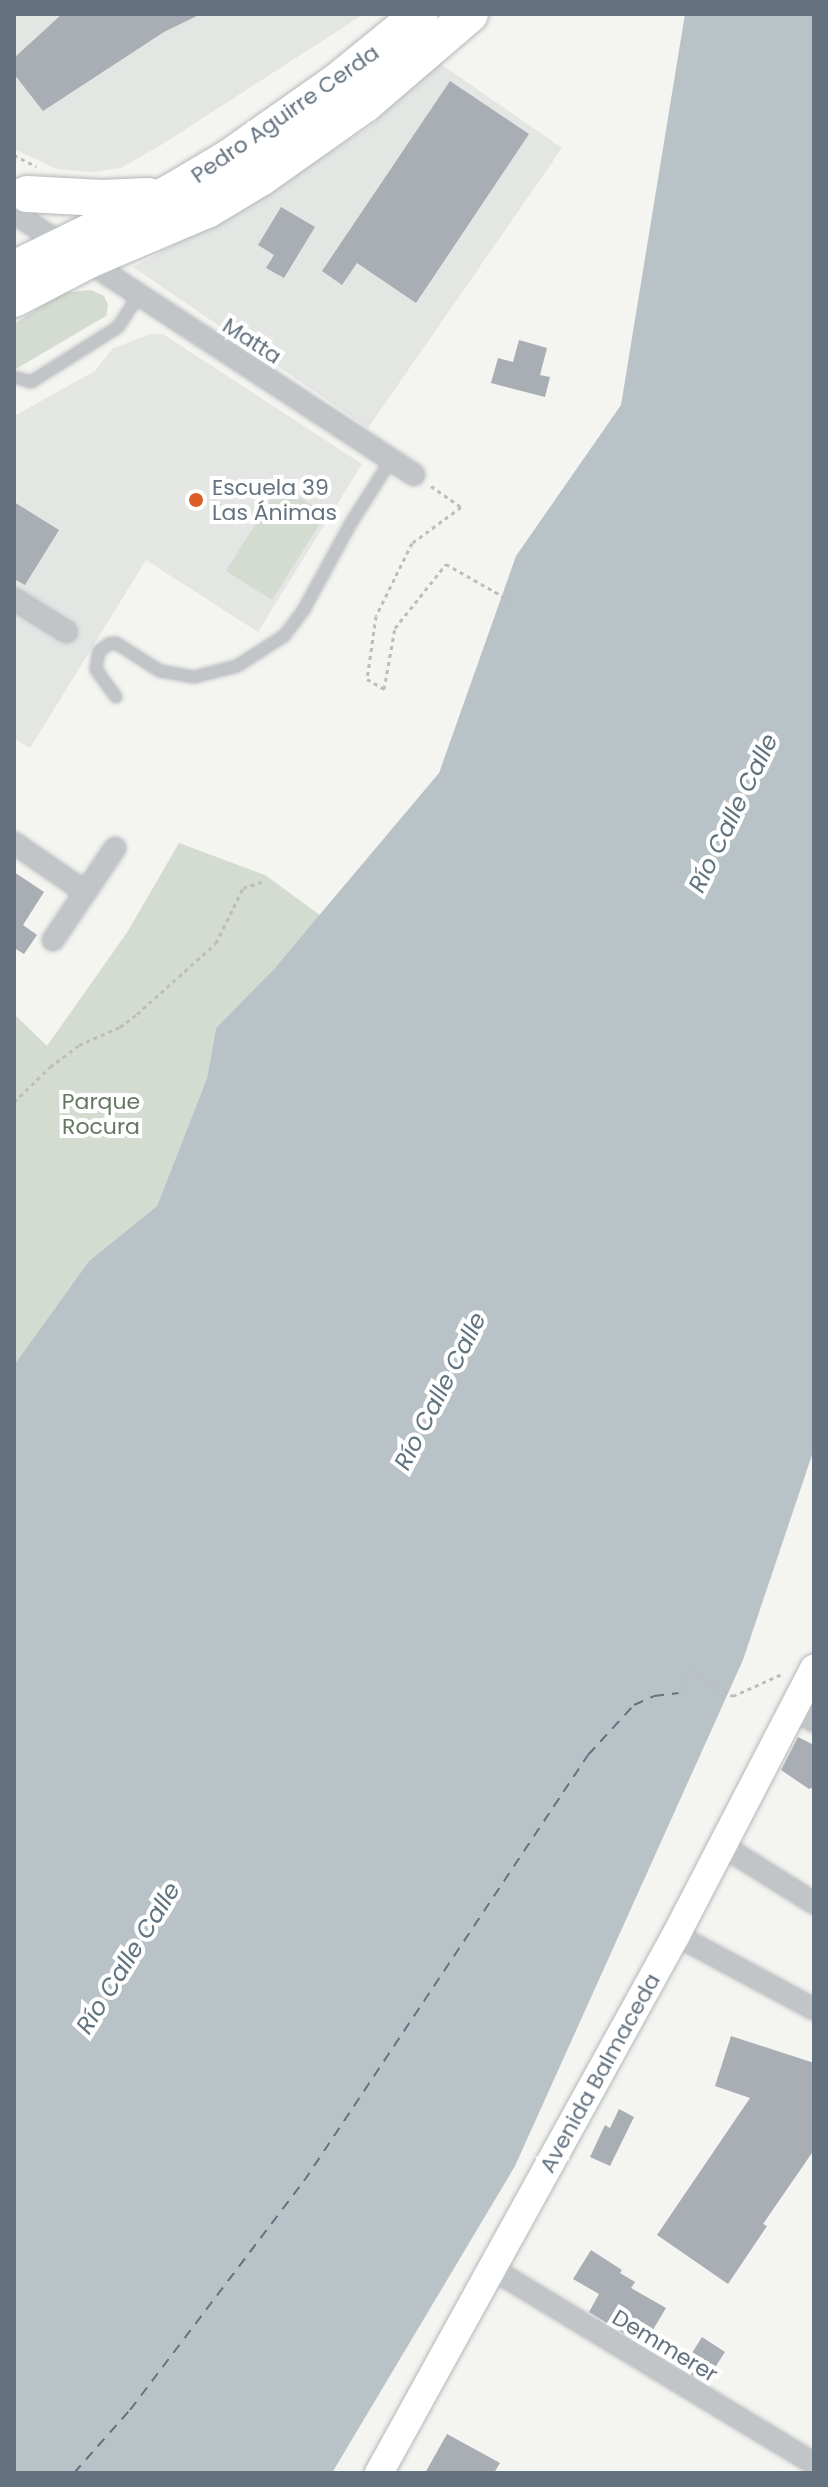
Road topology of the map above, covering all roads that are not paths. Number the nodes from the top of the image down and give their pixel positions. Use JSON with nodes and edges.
{"nodes":[{"id":1,"x":420,"y":14,"type":"edge"},
{"id":2,"x":470,"y":14,"type":"edge"},
{"id":3,"x":173,"y":191,"type":"junction"},
{"id":4,"x":18,"y":197,"type":"edge"},
{"id":5,"x":77,"y":252,"type":"junction"},
{"id":6,"x":14,"y":269,"type":"edge"},
{"id":7,"x":138,"y":296,"type":"junction"},
{"id":8,"x":14,"y":299,"type":"edge"},
{"id":9,"x":14,"y":377,"type":"edge"},
{"id":10,"x":391,"y":460,"type":"junction"},
{"id":11,"x":414,"y":475,"type":"road end"},
{"id":12,"x":14,"y":599,"type":"edge"},
{"id":13,"x":67,"y":632,"type":"dead end"},
{"id":14,"x":116,"y":697,"type":"dead end"},
{"id":15,"x":14,"y":843,"type":"edge"},
{"id":16,"x":115,"y":848,"type":"dead end"},
{"id":17,"x":85,"y":892,"type":"junction"},
{"id":18,"x":53,"y":940,"type":"dead end"},
{"id":19,"x":814,"y":1669,"type":"edge"},
{"id":20,"x":804,"y":1715,"type":"edge"},
{"id":21,"x":723,"y":1846,"type":"junction"},
{"id":22,"x":814,"y":1903,"type":"edge"},
{"id":23,"x":676,"y":1935,"type":"junction"},
{"id":24,"x":814,"y":2009,"type":"edge"},
{"id":25,"x":491,"y":2268,"type":"junction"},
{"id":26,"x":814,"y":2464,"type":"edge"},
{"id":27,"x":379,"y":2473,"type":"edge"}],
"edges":[{"from":1,"to":3,"type":"highway","name":"Pedro Aguirre Cerda"},
{"from":2,"to":5,"type":"highway","name":"Pedro Aguirre Cerda"},
{"from":3,"to":4,"type":"highway"},
{"from":3,"to":5,"type":"highway","name":"Pedro Aguirre Cerda"},
{"from":4,"to":5,"type":"street","name":"Matta"},
{"from":5,"to":6,"type":"highway","name":"Pedro Aguirre Cerda"},
{"from":5,"to":7,"type":"street","name":"Matta"},
{"from":5,"to":8,"type":"highway","name":"Pedro Aguirre Cerda"},
{"from":7,"to":9,"type":"lane"},
{"from":7,"to":10,"type":"street","name":"Matta"},
{"from":10,"to":11,"type":"street","name":"Matta"},
{"from":10,"to":14,"type":"lane"},
{"from":12,"to":13,"type":"street"},
{"from":15,"to":17,"type":"street"},
{"from":16,"to":17,"type":"street"},
{"from":17,"to":18,"type":"street"},
{"from":19,"to":20,"type":"main road","name":"Avenida Balmaceda"},
{"from":20,"to":21,"type":"main road","name":"Avenida Balmaceda"},
{"from":21,"to":22,"type":"street"},
{"from":21,"to":23,"type":"main road","name":"Avenida Balmaceda"},
{"from":23,"to":24,"type":"street"},
{"from":23,"to":25,"type":"main road","name":"Avenida Balmaceda"},
{"from":25,"to":26,"type":"street","name":"Demmerer"},
{"from":25,"to":27,"type":"main road","name":"Avenida Balmaceda"}]}
